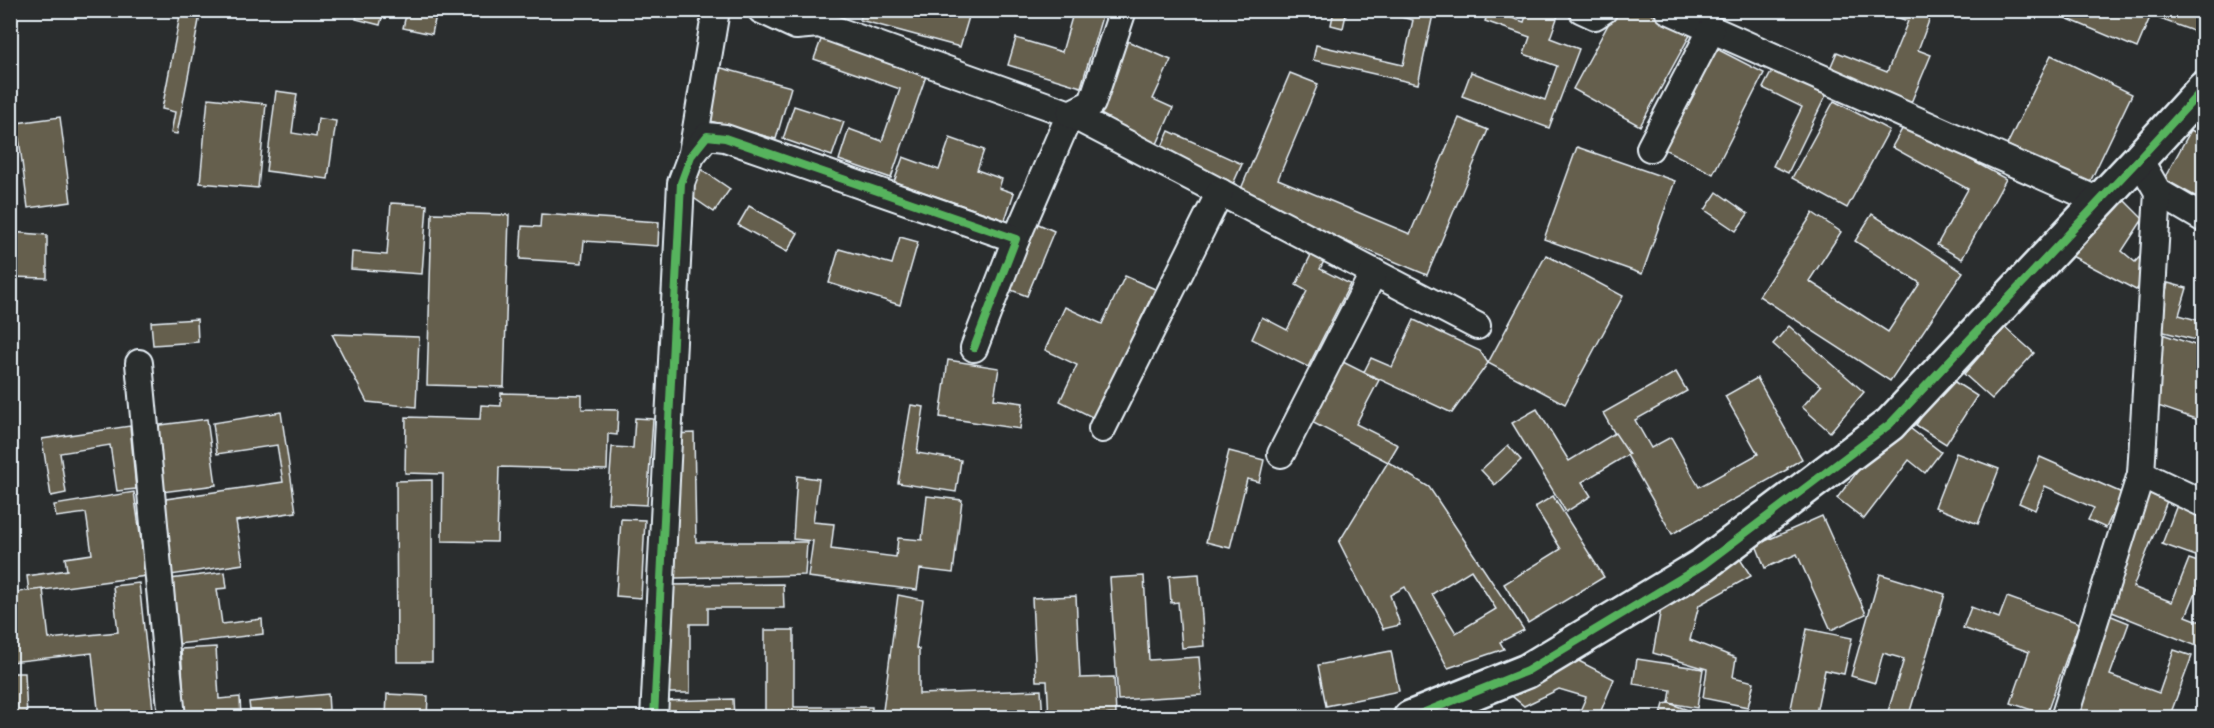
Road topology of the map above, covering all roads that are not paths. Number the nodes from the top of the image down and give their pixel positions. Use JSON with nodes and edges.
{"nodes":[{"id":1,"x":716,"y":10,"type":"edge"},
{"id":2,"x":761,"y":10,"type":"edge"},
{"id":3,"x":1123,"y":10,"type":"edge"},
{"id":4,"x":1582,"y":10,"type":"edge"},
{"id":5,"x":1604,"y":10,"type":"edge"},
{"id":6,"x":1668,"y":10,"type":"edge"},
{"id":7,"x":1711,"y":31,"type":"junction"},
{"id":8,"x":2204,"y":88,"type":"edge"},
{"id":9,"x":1070,"y":114,"type":"junction"},
{"id":10,"x":1650,"y":148,"type":"dead end"},
{"id":11,"x":692,"y":156,"type":"junction"},
{"id":12,"x":2139,"y":159,"type":"junction"},
{"id":13,"x":1220,"y":192,"type":"junction"},
{"id":14,"x":2158,"y":192,"type":"junction"},
{"id":15,"x":2099,"y":201,"type":"junction"},
{"id":16,"x":2204,"y":219,"type":"edge"},
{"id":17,"x":1016,"y":239,"type":"junction"},
{"id":18,"x":1374,"y":272,"type":"junction"},
{"id":19,"x":1477,"y":326,"type":"dead end"},
{"id":20,"x":974,"y":348,"type":"dead end"},
{"id":21,"x":139,"y":363,"type":"dead end"},
{"id":22,"x":1102,"y":429,"type":"dead end"},
{"id":23,"x":1281,"y":454,"type":"dead end"},
{"id":24,"x":2141,"y":474,"type":"junction"},
{"id":25,"x":2204,"y":504,"type":"edge"},
{"id":26,"x":172,"y":717,"type":"edge"},
{"id":27,"x":654,"y":717,"type":"edge"},
{"id":28,"x":1410,"y":717,"type":"edge"},
{"id":29,"x":2064,"y":717,"type":"edge"}],
"edges":[{"from":1,"to":11,"type":"street"},
{"from":2,"to":9,"type":"street"},
{"from":3,"to":9,"type":"street"},
{"from":4,"to":5,"type":"street"},
{"from":6,"to":7,"type":"street"},
{"from":7,"to":10,"type":"street"},
{"from":7,"to":15,"type":"street"},
{"from":8,"to":12,"type":"street"},
{"from":9,"to":13,"type":"street"},
{"from":9,"to":17,"type":"street"},
{"from":11,"to":17,"type":"street"},
{"from":11,"to":27,"type":"street"},
{"from":12,"to":14,"type":"street"},
{"from":12,"to":15,"type":"street"},
{"from":13,"to":18,"type":"street"},
{"from":13,"to":22,"type":"street"},
{"from":14,"to":16,"type":"street"},
{"from":14,"to":24,"type":"street"},
{"from":15,"to":28,"type":"street"},
{"from":17,"to":20,"type":"street"},
{"from":18,"to":19,"type":"street"},
{"from":18,"to":23,"type":"street"},
{"from":21,"to":26,"type":"street"},
{"from":24,"to":25,"type":"street"},
{"from":24,"to":29,"type":"street"}]}
